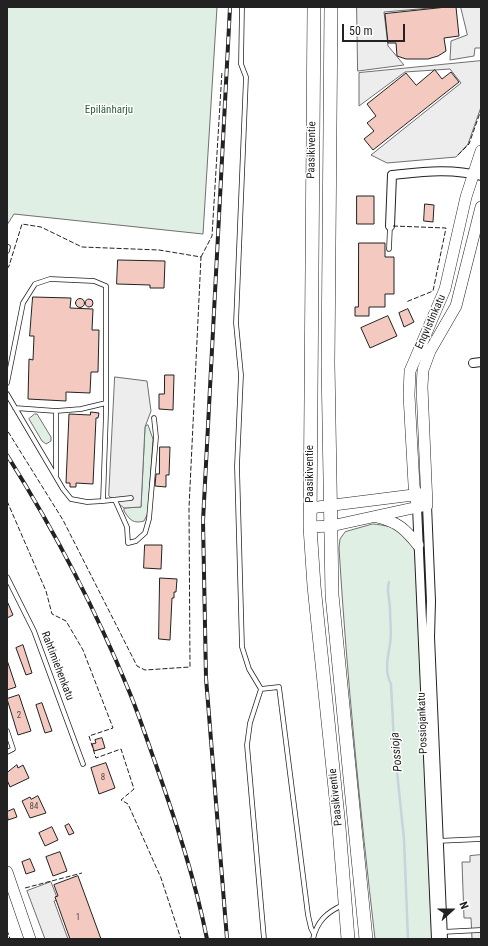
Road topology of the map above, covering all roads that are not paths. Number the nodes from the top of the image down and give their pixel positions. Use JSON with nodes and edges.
{"nodes":[{"id":1,"x":242,"y":7,"type":"edge"},
{"id":2,"x":314,"y":7,"type":"edge"},
{"id":3,"x":331,"y":7,"type":"edge"},
{"id":4,"x":481,"y":151,"type":"edge"},
{"id":5,"x":477,"y":175,"type":"edge"},
{"id":6,"x":481,"y":207,"type":"edge"},
{"id":7,"x":390,"y":226,"type":"joint"},
{"id":8,"x":389,"y":249,"type":"dead end"},
{"id":9,"x":7,"y":383,"type":"edge"},
{"id":10,"x":7,"y":394,"type":"edge"},
{"id":11,"x":106,"y":403,"type":"junction"},
{"id":12,"x":15,"y":408,"type":"junction"},
{"id":13,"x":56,"y":411,"type":"junction"},
{"id":14,"x":154,"y":418,"type":"dead end"},
{"id":15,"x":56,"y":478,"type":"junction"},
{"id":16,"x":420,"y":494,"type":"junction"},
{"id":17,"x":131,"y":498,"type":"dead end"},
{"id":18,"x":115,"y":500,"type":"junction"},
{"id":19,"x":103,"y":501,"type":"junction"},
{"id":20,"x":331,"y":506,"type":"junction"},
{"id":21,"x":422,"y":506,"type":"junction"},
{"id":22,"x":310,"y":508,"type":"junction"},
{"id":23,"x":373,"y":516,"type":"junction"},
{"id":24,"x":331,"y":526,"type":"junction"},
{"id":25,"x":310,"y":527,"type":"junction"},
{"id":26,"x":418,"y":545,"type":"junction"},
{"id":27,"x":7,"y":577,"type":"edge"},
{"id":28,"x":261,"y":689,"type":"junction"},
{"id":29,"x":7,"y":731,"type":"edge"},
{"id":30,"x":7,"y":752,"type":"edge"},
{"id":31,"x":83,"y":764,"type":"dead end"},
{"id":32,"x":481,"y":839,"type":"edge"},
{"id":33,"x":436,"y":842,"type":"junction"},
{"id":34,"x":7,"y":872,"type":"edge"},
{"id":35,"x":345,"y":904,"type":"junction"},
{"id":36,"x":481,"y":930,"type":"edge"},
{"id":37,"x":314,"y":934,"type":"junction"},
{"id":38,"x":439,"y":935,"type":"edge"},
{"id":39,"x":30,"y":939,"type":"edge"},
{"id":40,"x":264,"y":939,"type":"edge"},
{"id":41,"x":313,"y":939,"type":"edge"},
{"id":42,"x":348,"y":939,"type":"edge"},
{"id":43,"x":366,"y":939,"type":"edge"}],
"edges":[{"from":1,"to":28,"type":"lane"},
{"from":2,"to":22,"type":"highway","name":"Paasikiventie"},
{"from":3,"to":20,"type":"highway","name":"Paasikiventie"},
{"from":4,"to":5,"type":"main road","name":"Enqvistinkatu"},
{"from":5,"to":7,"type":"street"},
{"from":5,"to":16,"type":"main road","name":"Enqvistinkatu"},
{"from":6,"to":16,"type":"main road","name":"Enqvistinkatu"},
{"from":7,"to":8,"type":"lane"},
{"from":9,"to":11,"type":"lane"},
{"from":10,"to":12,"type":"lane"},
{"from":11,"to":13,"type":"lane"},
{"from":11,"to":19,"type":"lane"},
{"from":12,"to":13,"type":"lane"},
{"from":12,"to":15,"type":"lane"},
{"from":13,"to":15,"type":"lane"},
{"from":14,"to":18,"type":"lane"},
{"from":15,"to":19,"type":"lane"},
{"from":16,"to":20,"type":"main road"},
{"from":16,"to":21,"type":"main road","name":"Enqvistinkatu"},
{"from":17,"to":18,"type":"lane"},
{"from":18,"to":19,"type":"lane"},
{"from":20,"to":22,"type":"main road"},
{"from":20,"to":24,"type":"highway","name":"Paasikiventie"},
{"from":21,"to":23,"type":"main road"},
{"from":21,"to":26,"type":"street","name":"Possiojankatu"},
{"from":21,"to":33,"type":"street","name":"Possiojankatu"},
{"from":22,"to":25,"type":"highway","name":"Paasikiventie"},
{"from":23,"to":24,"type":"main road"},
{"from":23,"to":26,"type":"main road"},
{"from":24,"to":25,"type":"main road"},
{"from":24,"to":43,"type":"highway","name":"Paasikiventie"},
{"from":25,"to":35,"type":"highway","name":"Paasikiventie"},
{"from":26,"to":33,"type":"street","name":"Possiojankatu"},
{"from":27,"to":31,"type":"lane","name":"Rahtimiehenkatu"},
{"from":28,"to":37,"type":"lane"},
{"from":28,"to":40,"type":"lane"},
{"from":29,"to":30,"type":"lane"},
{"from":32,"to":33,"type":"lane"},
{"from":33,"to":38,"type":"street","name":"Possiojankatu"},
{"from":34,"to":39,"type":"main road"},
{"from":35,"to":37,"type":"lane"},
{"from":35,"to":42,"type":"highway","name":"Paasikiventie"},
{"from":36,"to":38,"type":"lane"},
{"from":37,"to":41,"type":"lane"}]}
